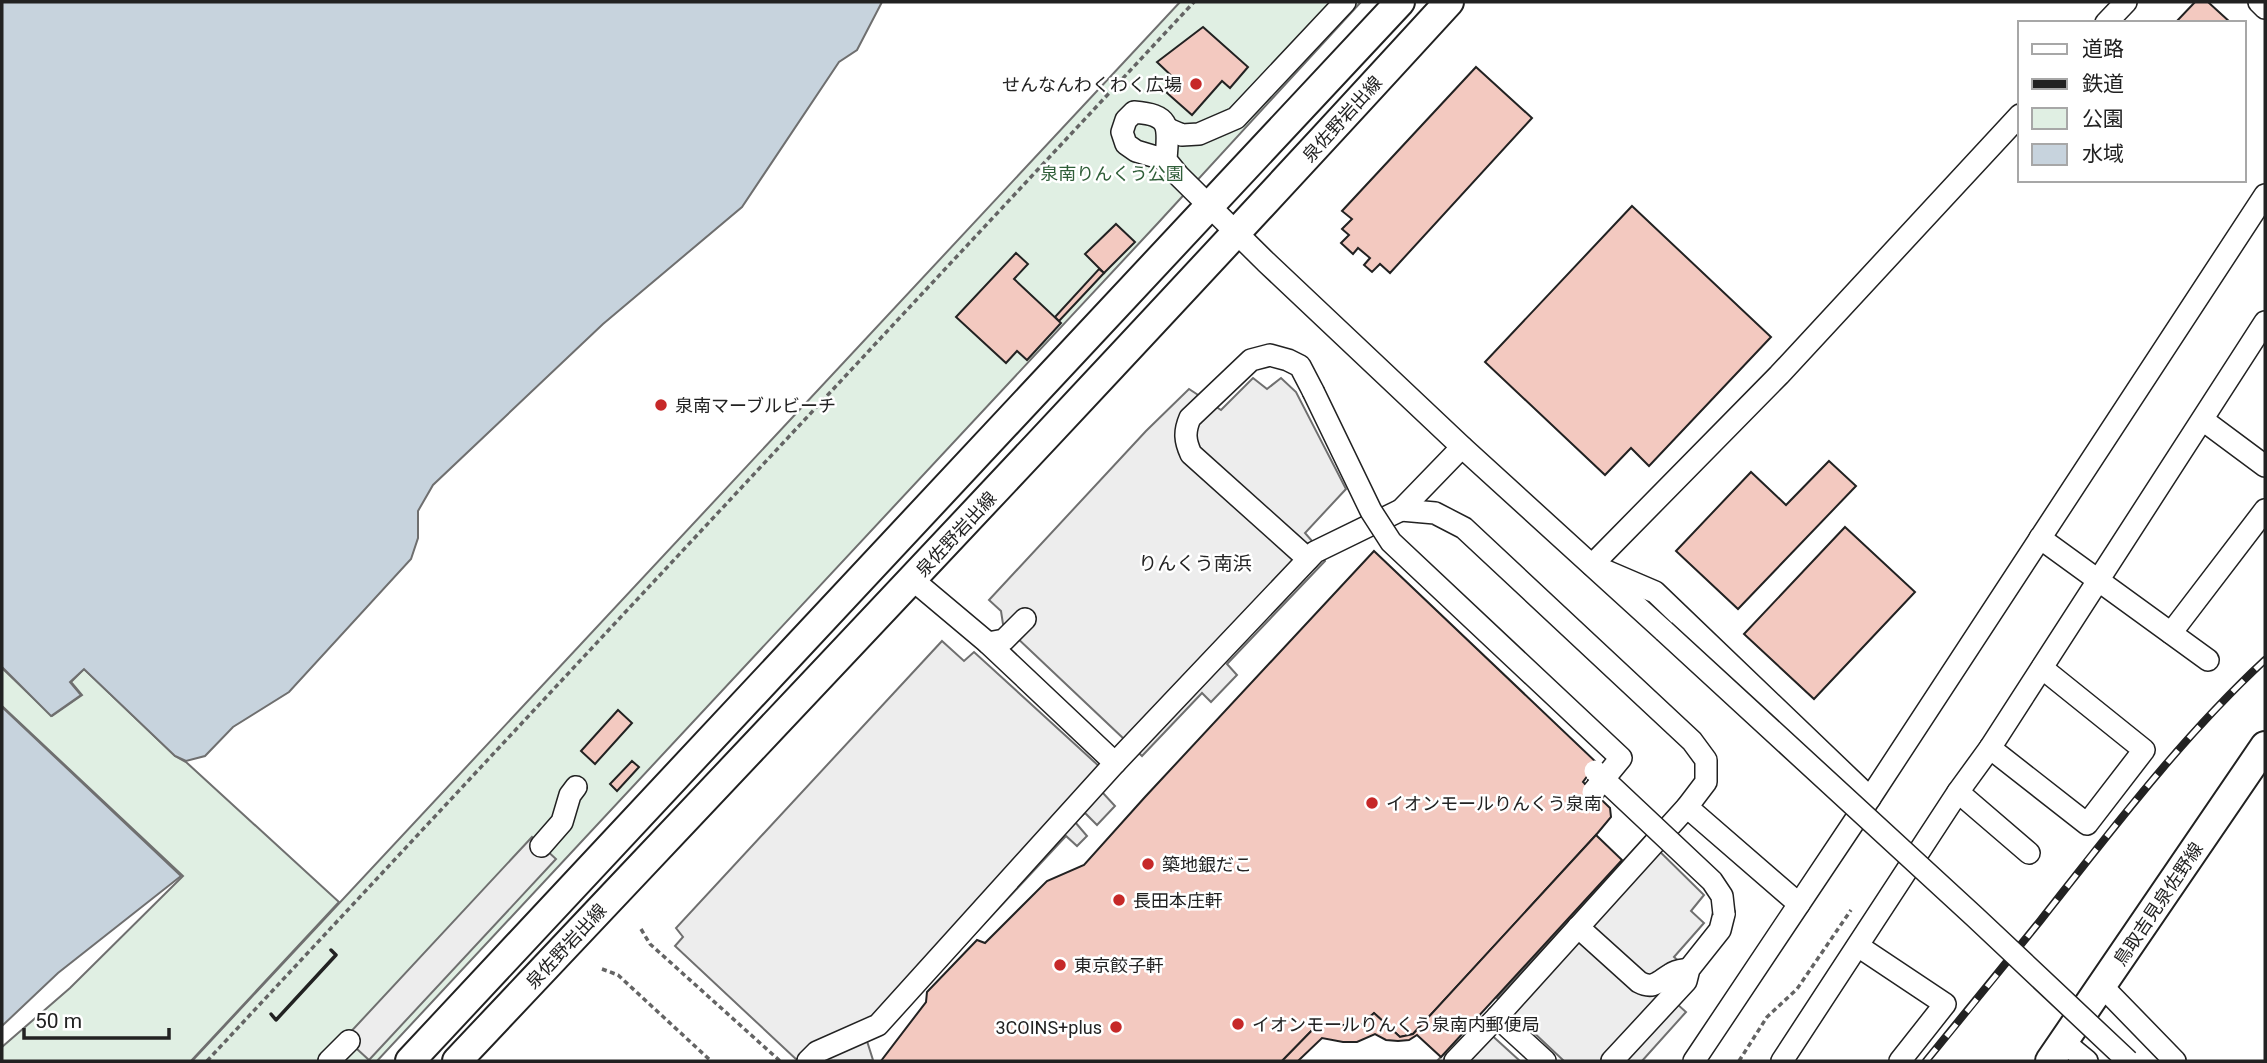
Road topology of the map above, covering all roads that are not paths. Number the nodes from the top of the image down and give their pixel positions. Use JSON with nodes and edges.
{"nodes":[{"id":1,"x":1345,"y":2,"type":"edge"},
{"id":2,"x":1400,"y":2,"type":"edge"},
{"id":3,"x":1449,"y":2,"type":"edge"},
{"id":4,"x":2126,"y":2,"type":"edge"},
{"id":5,"x":2259,"y":2,"type":"edge"},
{"id":6,"x":2265,"y":8,"type":"edge"},
{"id":7,"x":2108,"y":21,"type":"edge"},
{"id":8,"x":2018,"y":117,"type":"edge"},
{"id":9,"x":1168,"y":129,"type":"junction"},
{"id":10,"x":1166,"y":160,"type":"junction"},
{"id":11,"x":2265,"y":195,"type":"edge"},
{"id":12,"x":1211,"y":206,"type":"junction"},
{"id":13,"x":1236,"y":234,"type":"junction"},
{"id":14,"x":2265,"y":321,"type":"edge"},
{"id":15,"x":2203,"y":420,"type":"junction"},
{"id":16,"x":1462,"y":447,"type":"junction"},
{"id":17,"x":2265,"y":466,"type":"edge"},
{"id":18,"x":1401,"y":510,"type":"junction"},
{"id":19,"x":2265,"y":510,"type":"edge"},
{"id":20,"x":2040,"y":538,"type":"junction"},
{"id":21,"x":1308,"y":559,"type":"junction"},
{"id":22,"x":1592,"y":565,"type":"junction"},
{"id":23,"x":913,"y":580,"type":"junction"},
{"id":24,"x":2098,"y":580,"type":"junction"},
{"id":25,"x":1024,"y":619,"type":"dead end"},
{"id":26,"x":2171,"y":633,"type":"junction"},
{"id":27,"x":988,"y":643,"type":"junction"},
{"id":28,"x":2208,"y":660,"type":"dead end"},
{"id":29,"x":2042,"y":668,"type":"junction"},
{"id":30,"x":1990,"y":748,"type":"junction"},
{"id":31,"x":2264,"y":751,"type":"edge"},
{"id":32,"x":1115,"y":764,"type":"junction"},
{"id":33,"x":1593,"y":769,"type":"dead end"},
{"id":34,"x":572,"y":784,"type":"dead end"},
{"id":35,"x":1593,"y":792,"type":"dead end"},
{"id":36,"x":1958,"y":792,"type":"junction"},
{"id":37,"x":1870,"y":798,"type":"junction"},
{"id":38,"x":1687,"y":807,"type":"junction"},
{"id":39,"x":538,"y":843,"type":"dead end"},
{"id":40,"x":2029,"y":853,"type":"dead end"},
{"id":41,"x":1799,"y":904,"type":"junction"},
{"id":42,"x":1578,"y":927,"type":"junction"},
{"id":43,"x":1858,"y":946,"type":"junction"},
{"id":44,"x":1689,"y":969,"type":"junction"},
{"id":45,"x":2102,"y":986,"type":"junction"},
{"id":46,"x":1497,"y":1017,"type":"junction"},
{"id":47,"x":348,"y":1049,"type":"edge"},
{"id":48,"x":2057,"y":1051,"type":"edge"},
{"id":49,"x":329,"y":1061,"type":"edge"},
{"id":50,"x":410,"y":1061,"type":"edge"},
{"id":51,"x":457,"y":1061,"type":"edge"},
{"id":52,"x":807,"y":1061,"type":"edge"},
{"id":53,"x":1454,"y":1061,"type":"edge"},
{"id":54,"x":1545,"y":1061,"type":"edge"},
{"id":55,"x":1612,"y":1061,"type":"edge"},
{"id":56,"x":1694,"y":1061,"type":"edge"},
{"id":57,"x":1782,"y":1061,"type":"edge"},
{"id":58,"x":1900,"y":1061,"type":"edge"},
{"id":59,"x":2087,"y":1061,"type":"edge"},
{"id":60,"x":2128,"y":1061,"type":"edge"},
{"id":61,"x":2175,"y":1061,"type":"edge"}],
"edges":[{"from":1,"to":9,"type":"street"},
{"from":2,"to":12,"type":"main road","name":"泉佐野岩出線"},
{"from":3,"to":13,"type":"main road","name":"泉佐野岩出線"},
{"from":4,"to":7,"type":"street"},
{"from":5,"to":6,"type":"street"},
{"from":8,"to":22,"type":"street"},
{"from":9,"to":10,"type":"street"},
{"from":9,"to":10,"type":"street"},
{"from":10,"to":12,"type":"street"},
{"from":11,"to":20,"type":"street"},
{"from":12,"to":13,"type":"street"},
{"from":12,"to":50,"type":"main road","name":"泉佐野岩出線"},
{"from":13,"to":16,"type":"street"},
{"from":13,"to":23,"type":"main road","name":"泉佐野岩出線"},
{"from":14,"to":15,"type":"street"},
{"from":15,"to":17,"type":"street"},
{"from":15,"to":24,"type":"street"},
{"from":16,"to":18,"type":"street"},
{"from":16,"to":22,"type":"street"},
{"from":18,"to":21,"type":"street"},
{"from":18,"to":38,"type":"street"},
{"from":19,"to":26,"type":"street"},
{"from":20,"to":24,"type":"street"},
{"from":20,"to":37,"type":"street"},
{"from":21,"to":32,"type":"street"},
{"from":21,"to":35,"type":"street","bridge":true},
{"from":22,"to":37,"type":"street"},
{"from":22,"to":60,"type":"street","bridge":true},
{"from":23,"to":27,"type":"street"},
{"from":23,"to":51,"type":"main road","name":"泉佐野岩出線"},
{"from":24,"to":26,"type":"street"},
{"from":24,"to":29,"type":"street"},
{"from":25,"to":27,"type":"street"},
{"from":26,"to":28,"type":"street"},
{"from":27,"to":32,"type":"street"},
{"from":29,"to":30,"type":"street"},
{"from":29,"to":30,"type":"street"},
{"from":30,"to":36,"type":"street"},
{"from":31,"to":45,"type":"main road","name":"鳥取吉見泉佐野線"},
{"from":32,"to":52,"type":"street"},
{"from":33,"to":44,"type":"street","bridge":true},
{"from":34,"to":39,"type":"street"},
{"from":36,"to":40,"type":"street"},
{"from":36,"to":43,"type":"street"},
{"from":37,"to":41,"type":"street"},
{"from":38,"to":41,"type":"street"},
{"from":38,"to":42,"type":"street"},
{"from":41,"to":56,"type":"street"},
{"from":42,"to":44,"type":"street"},
{"from":42,"to":46,"type":"street"},
{"from":43,"to":57,"type":"street"},
{"from":43,"to":58,"type":"street"},
{"from":44,"to":55,"type":"street"},
{"from":45,"to":48,"type":"main road","name":"鳥取吉見泉佐野線"},
{"from":45,"to":61,"type":"street"},
{"from":46,"to":53,"type":"street"},
{"from":46,"to":54,"type":"street"},
{"from":47,"to":49,"type":"street"},
{"from":48,"to":59,"type":"street"}]}
